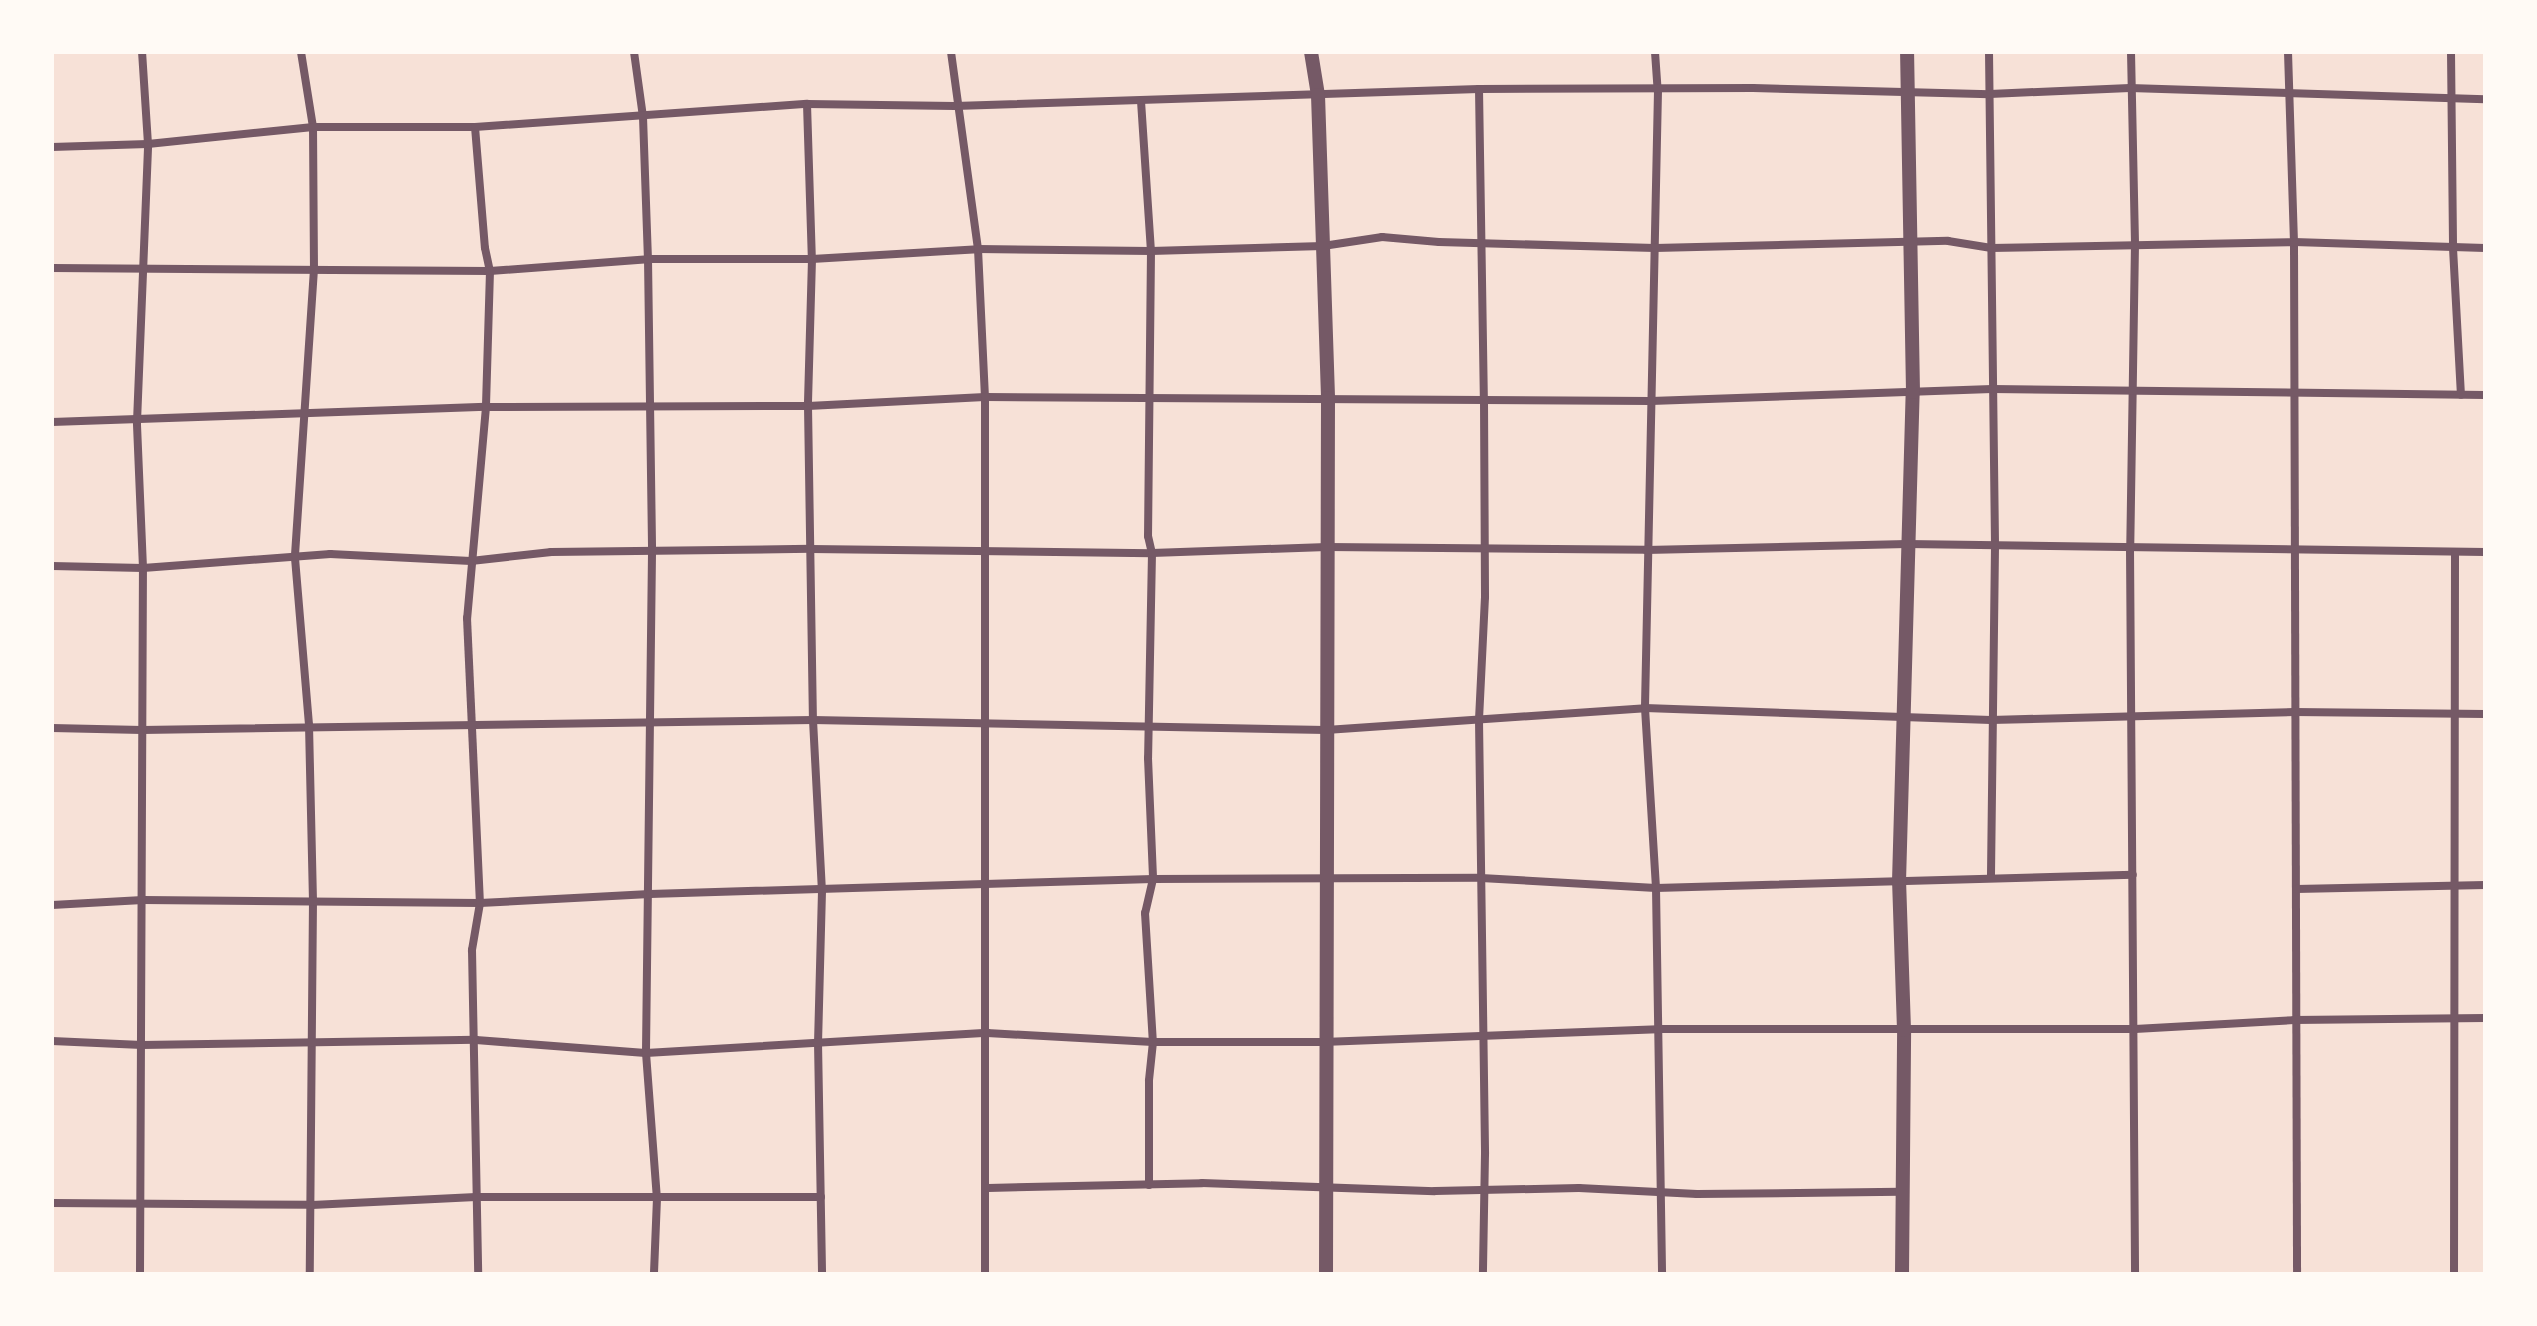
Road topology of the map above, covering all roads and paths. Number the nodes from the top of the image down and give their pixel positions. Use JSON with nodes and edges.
{"nodes":[{"id":1,"x":142,"y":52,"type":"edge"},
{"id":2,"x":301,"y":52,"type":"edge"},
{"id":3,"x":634,"y":52,"type":"edge"},
{"id":4,"x":951,"y":52,"type":"edge"},
{"id":5,"x":1311,"y":52,"type":"edge"},
{"id":6,"x":1655,"y":52,"type":"edge"},
{"id":7,"x":1907,"y":52,"type":"edge"},
{"id":8,"x":1989,"y":52,"type":"edge"},
{"id":9,"x":2131,"y":52,"type":"edge"},
{"id":10,"x":2288,"y":52,"type":"edge"},
{"id":11,"x":2451,"y":52,"type":"edge"},
{"id":12,"x":2130,"y":88,"type":"junction"},
{"id":13,"x":1479,"y":89,"type":"junction"},
{"id":14,"x":1658,"y":91,"type":"junction"},
{"id":15,"x":1907,"y":91,"type":"junction"},
{"id":16,"x":1990,"y":94,"type":"junction"},
{"id":17,"x":1318,"y":95,"type":"junction"},
{"id":18,"x":2288,"y":95,"type":"junction"},
{"id":19,"x":2485,"y":99,"type":"edge"},
{"id":20,"x":2452,"y":100,"type":"junction"},
{"id":21,"x":1141,"y":101,"type":"junction"},
{"id":22,"x":807,"y":104,"type":"junction"},
{"id":23,"x":955,"y":106,"type":"junction"},
{"id":24,"x":643,"y":117,"type":"junction"},
{"id":25,"x":313,"y":127,"type":"junction"},
{"id":26,"x":475,"y":127,"type":"junction"},
{"id":27,"x":148,"y":144,"type":"junction"},
{"id":28,"x":52,"y":147,"type":"edge"},
{"id":29,"x":1907,"y":241,"type":"junction"},
{"id":30,"x":2294,"y":242,"type":"junction"},
{"id":31,"x":1481,"y":243,"type":"junction"},
{"id":32,"x":2135,"y":244,"type":"junction"},
{"id":33,"x":1323,"y":246,"type":"junction"},
{"id":34,"x":1655,"y":248,"type":"junction"},
{"id":35,"x":1991,"y":248,"type":"junction"},
{"id":36,"x":2453,"y":248,"type":"junction"},
{"id":37,"x":2485,"y":248,"type":"edge"},
{"id":38,"x":978,"y":249,"type":"junction"},
{"id":39,"x":1151,"y":251,"type":"junction"},
{"id":40,"x":648,"y":259,"type":"junction"},
{"id":41,"x":812,"y":259,"type":"junction"},
{"id":42,"x":52,"y":268,"type":"edge"},
{"id":43,"x":314,"y":269,"type":"junction"},
{"id":44,"x":141,"y":270,"type":"junction"},
{"id":45,"x":490,"y":271,"type":"junction"},
{"id":46,"x":1992,"y":389,"type":"junction"},
{"id":47,"x":2133,"y":390,"type":"junction"},
{"id":48,"x":1913,"y":392,"type":"junction"},
{"id":49,"x":2292,"y":394,"type":"junction"},
{"id":50,"x":2461,"y":395,"type":"junction"},
{"id":51,"x":2485,"y":395,"type":"edge"},
{"id":52,"x":1149,"y":396,"type":"junction"},
{"id":53,"x":985,"y":397,"type":"junction"},
{"id":54,"x":1328,"y":398,"type":"junction"},
{"id":55,"x":1484,"y":401,"type":"junction"},
{"id":56,"x":1651,"y":401,"type":"junction"},
{"id":57,"x":808,"y":406,"type":"junction"},
{"id":58,"x":486,"y":407,"type":"junction"},
{"id":59,"x":647,"y":409,"type":"junction"},
{"id":60,"x":306,"y":413,"type":"junction"},
{"id":61,"x":52,"y":422,"type":"edge"},
{"id":62,"x":137,"y":422,"type":"junction"},
{"id":63,"x":1907,"y":544,"type":"junction"},
{"id":64,"x":1327,"y":547,"type":"junction"},
{"id":65,"x":1995,"y":547,"type":"junction"},
{"id":66,"x":2293,"y":547,"type":"junction"},
{"id":67,"x":811,"y":549,"type":"junction"},
{"id":68,"x":1483,"y":549,"type":"junction"},
{"id":69,"x":2130,"y":549,"type":"junction"},
{"id":70,"x":985,"y":550,"type":"junction"},
{"id":71,"x":1646,"y":550,"type":"junction"},
{"id":72,"x":2455,"y":552,"type":"junction"},
{"id":73,"x":2485,"y":552,"type":"edge"},
{"id":74,"x":652,"y":553,"type":"junction"},
{"id":75,"x":1152,"y":553,"type":"junction"},
{"id":76,"x":295,"y":558,"type":"junction"},
{"id":77,"x":471,"y":561,"type":"junction"},
{"id":78,"x":52,"y":566,"type":"edge"},
{"id":79,"x":143,"y":568,"type":"junction"},
{"id":80,"x":1645,"y":708,"type":"junction"},
{"id":81,"x":2294,"y":712,"type":"junction"},
{"id":82,"x":2453,"y":712,"type":"junction"},
{"id":83,"x":2485,"y":714,"type":"edge"},
{"id":84,"x":2132,"y":716,"type":"junction"},
{"id":85,"x":1902,"y":719,"type":"junction"},
{"id":86,"x":813,"y":720,"type":"junction"},
{"id":87,"x":1479,"y":720,"type":"junction"},
{"id":88,"x":1991,"y":720,"type":"junction"},
{"id":89,"x":648,"y":721,"type":"junction"},
{"id":90,"x":470,"y":724,"type":"junction"},
{"id":91,"x":983,"y":724,"type":"junction"},
{"id":92,"x":309,"y":725,"type":"junction"},
{"id":93,"x":1151,"y":727,"type":"junction"},
{"id":94,"x":52,"y":728,"type":"edge"},
{"id":95,"x":142,"y":730,"type":"junction"},
{"id":96,"x":1326,"y":730,"type":"junction"},
{"id":97,"x":2133,"y":875,"type":"junction"},
{"id":98,"x":1991,"y":877,"type":"junction"},
{"id":99,"x":1481,"y":878,"type":"junction"},
{"id":100,"x":1153,"y":879,"type":"junction"},
{"id":101,"x":1324,"y":881,"type":"junction"},
{"id":102,"x":1899,"y":882,"type":"junction"},
{"id":103,"x":2455,"y":884,"type":"junction"},
{"id":104,"x":984,"y":885,"type":"junction"},
{"id":105,"x":2485,"y":885,"type":"edge"},
{"id":106,"x":1656,"y":888,"type":"junction"},
{"id":107,"x":2296,"y":889,"type":"junction"},
{"id":108,"x":822,"y":891,"type":"junction"},
{"id":109,"x":650,"y":894,"type":"junction"},
{"id":110,"x":143,"y":900,"type":"junction"},
{"id":111,"x":313,"y":900,"type":"junction"},
{"id":112,"x":480,"y":903,"type":"junction"},
{"id":113,"x":52,"y":905,"type":"edge"},
{"id":114,"x":2485,"y":1018,"type":"edge"},
{"id":115,"x":2455,"y":1019,"type":"junction"},
{"id":116,"x":2294,"y":1020,"type":"junction"},
{"id":117,"x":1658,"y":1029,"type":"junction"},
{"id":118,"x":2135,"y":1029,"type":"junction"},
{"id":119,"x":1904,"y":1030,"type":"junction"},
{"id":120,"x":987,"y":1033,"type":"junction"},
{"id":121,"x":1482,"y":1035,"type":"junction"},
{"id":122,"x":476,"y":1040,"type":"junction"},
{"id":123,"x":52,"y":1041,"type":"edge"},
{"id":124,"x":818,"y":1042,"type":"junction"},
{"id":125,"x":1153,"y":1042,"type":"junction"},
{"id":126,"x":1323,"y":1042,"type":"junction"},
{"id":127,"x":311,"y":1044,"type":"junction"},
{"id":128,"x":142,"y":1045,"type":"junction"},
{"id":129,"x":646,"y":1053,"type":"junction"},
{"id":130,"x":1149,"y":1185,"type":"junction"},
{"id":131,"x":1325,"y":1186,"type":"junction"},
{"id":132,"x":988,"y":1188,"type":"junction"},
{"id":133,"x":1484,"y":1191,"type":"junction"},
{"id":134,"x":1660,"y":1191,"type":"junction"},
{"id":135,"x":1900,"y":1192,"type":"junction"},
{"id":136,"x":476,"y":1197,"type":"junction"},
{"id":137,"x":821,"y":1197,"type":"junction"},
{"id":138,"x":657,"y":1198,"type":"junction"},
{"id":139,"x":52,"y":1203,"type":"edge"},
{"id":140,"x":142,"y":1204,"type":"junction"},
{"id":141,"x":312,"y":1205,"type":"junction"},
{"id":142,"x":140,"y":1274,"type":"edge"},
{"id":143,"x":310,"y":1274,"type":"edge"},
{"id":144,"x":478,"y":1274,"type":"edge"},
{"id":145,"x":654,"y":1274,"type":"edge"},
{"id":146,"x":822,"y":1274,"type":"edge"},
{"id":147,"x":985,"y":1274,"type":"edge"},
{"id":148,"x":1326,"y":1274,"type":"edge"},
{"id":149,"x":1483,"y":1274,"type":"edge"},
{"id":150,"x":1662,"y":1274,"type":"edge"},
{"id":151,"x":1902,"y":1274,"type":"edge"},
{"id":152,"x":2135,"y":1274,"type":"edge"},
{"id":153,"x":2297,"y":1274,"type":"edge"},
{"id":154,"x":2454,"y":1274,"type":"edge"}],
"edges":[{"from":1,"to":27,"type":"street"},
{"from":2,"to":25,"type":"street"},
{"from":3,"to":24,"type":"street"},
{"from":4,"to":23,"type":"street"},
{"from":5,"to":17,"type":"street"},
{"from":6,"to":14,"type":"street"},
{"from":7,"to":15,"type":"street"},
{"from":8,"to":16,"type":"street"},
{"from":9,"to":12,"type":"street"},
{"from":10,"to":18,"type":"street"},
{"from":11,"to":20,"type":"street"},
{"from":12,"to":16,"type":"street"},
{"from":12,"to":18,"type":"street"},
{"from":12,"to":32,"type":"street"},
{"from":13,"to":14,"type":"street"},
{"from":13,"to":17,"type":"street"},
{"from":13,"to":31,"type":"street"},
{"from":14,"to":15,"type":"street"},
{"from":14,"to":34,"type":"street"},
{"from":15,"to":16,"type":"street"},
{"from":15,"to":29,"type":"street"},
{"from":16,"to":35,"type":"street"},
{"from":17,"to":21,"type":"street"},
{"from":17,"to":33,"type":"street"},
{"from":18,"to":20,"type":"street"},
{"from":18,"to":30,"type":"street"},
{"from":19,"to":20,"type":"street"},
{"from":20,"to":36,"type":"street"},
{"from":21,"to":23,"type":"street"},
{"from":21,"to":39,"type":"street"},
{"from":22,"to":23,"type":"street"},
{"from":22,"to":24,"type":"street"},
{"from":22,"to":41,"type":"street"},
{"from":23,"to":38,"type":"street"},
{"from":24,"to":26,"type":"street"},
{"from":24,"to":40,"type":"street"},
{"from":25,"to":26,"type":"street"},
{"from":25,"to":27,"type":"street"},
{"from":25,"to":43,"type":"street"},
{"from":26,"to":45,"type":"street"},
{"from":27,"to":28,"type":"street"},
{"from":27,"to":44,"type":"street"},
{"from":29,"to":34,"type":"street"},
{"from":29,"to":35,"type":"street"},
{"from":29,"to":48,"type":"street"},
{"from":30,"to":32,"type":"street"},
{"from":30,"to":36,"type":"street"},
{"from":30,"to":49,"type":"street"},
{"from":31,"to":33,"type":"street"},
{"from":31,"to":34,"type":"street"},
{"from":31,"to":55,"type":"street"},
{"from":32,"to":35,"type":"street"},
{"from":32,"to":47,"type":"street"},
{"from":33,"to":39,"type":"street"},
{"from":33,"to":54,"type":"street"},
{"from":34,"to":56,"type":"street"},
{"from":35,"to":46,"type":"street"},
{"from":36,"to":37,"type":"street"},
{"from":36,"to":50,"type":"street"},
{"from":38,"to":39,"type":"street"},
{"from":38,"to":41,"type":"street"},
{"from":38,"to":53,"type":"street"},
{"from":39,"to":52,"type":"street"},
{"from":40,"to":41,"type":"street"},
{"from":40,"to":45,"type":"street"},
{"from":40,"to":59,"type":"street"},
{"from":41,"to":57,"type":"street"},
{"from":42,"to":44,"type":"street"},
{"from":43,"to":44,"type":"street"},
{"from":43,"to":45,"type":"street"},
{"from":43,"to":60,"type":"street"},
{"from":44,"to":62,"type":"street"},
{"from":45,"to":58,"type":"street"},
{"from":46,"to":47,"type":"street"},
{"from":46,"to":48,"type":"street"},
{"from":46,"to":65,"type":"street"},
{"from":47,"to":49,"type":"street"},
{"from":47,"to":69,"type":"street"},
{"from":48,"to":56,"type":"street"},
{"from":48,"to":63,"type":"street"},
{"from":49,"to":50,"type":"street"},
{"from":49,"to":66,"type":"street"},
{"from":50,"to":51,"type":"street"},
{"from":52,"to":53,"type":"street"},
{"from":52,"to":54,"type":"street"},
{"from":52,"to":75,"type":"street"},
{"from":53,"to":57,"type":"street"},
{"from":53,"to":70,"type":"street"},
{"from":54,"to":55,"type":"street"},
{"from":54,"to":64,"type":"street"},
{"from":55,"to":56,"type":"street"},
{"from":55,"to":68,"type":"street"},
{"from":56,"to":71,"type":"street"},
{"from":57,"to":59,"type":"street"},
{"from":57,"to":67,"type":"street"},
{"from":58,"to":59,"type":"street"},
{"from":58,"to":60,"type":"street"},
{"from":58,"to":77,"type":"street"},
{"from":59,"to":74,"type":"street"},
{"from":60,"to":62,"type":"street"},
{"from":60,"to":76,"type":"street"},
{"from":61,"to":62,"type":"street"},
{"from":62,"to":79,"type":"street"},
{"from":63,"to":65,"type":"street"},
{"from":63,"to":71,"type":"street"},
{"from":63,"to":85,"type":"street"},
{"from":64,"to":68,"type":"street"},
{"from":64,"to":75,"type":"street"},
{"from":64,"to":96,"type":"street"},
{"from":65,"to":69,"type":"street"},
{"from":65,"to":88,"type":"street"},
{"from":66,"to":69,"type":"street"},
{"from":66,"to":72,"type":"street"},
{"from":66,"to":81,"type":"street"},
{"from":67,"to":70,"type":"street"},
{"from":67,"to":74,"type":"street"},
{"from":67,"to":86,"type":"street"},
{"from":68,"to":71,"type":"street"},
{"from":68,"to":87,"type":"street"},
{"from":69,"to":84,"type":"street"},
{"from":70,"to":75,"type":"street"},
{"from":70,"to":91,"type":"street"},
{"from":71,"to":80,"type":"street"},
{"from":72,"to":73,"type":"street"},
{"from":72,"to":82,"type":"street"},
{"from":74,"to":77,"type":"street"},
{"from":74,"to":89,"type":"street"},
{"from":75,"to":93,"type":"street"},
{"from":76,"to":77,"type":"street"},
{"from":76,"to":79,"type":"street"},
{"from":76,"to":92,"type":"street"},
{"from":77,"to":90,"type":"street"},
{"from":78,"to":79,"type":"street"},
{"from":79,"to":95,"type":"street"},
{"from":80,"to":85,"type":"street"},
{"from":80,"to":87,"type":"street"},
{"from":80,"to":106,"type":"street"},
{"from":81,"to":82,"type":"street"},
{"from":81,"to":84,"type":"street"},
{"from":81,"to":107,"type":"street"},
{"from":82,"to":83,"type":"street"},
{"from":82,"to":103,"type":"street"},
{"from":84,"to":88,"type":"street"},
{"from":84,"to":97,"type":"street"},
{"from":85,"to":88,"type":"street"},
{"from":85,"to":102,"type":"street"},
{"from":86,"to":89,"type":"street"},
{"from":86,"to":91,"type":"street"},
{"from":86,"to":108,"type":"street"},
{"from":87,"to":96,"type":"street"},
{"from":87,"to":99,"type":"street"},
{"from":88,"to":98,"type":"street"},
{"from":89,"to":90,"type":"street"},
{"from":89,"to":109,"type":"street"},
{"from":90,"to":92,"type":"street"},
{"from":90,"to":112,"type":"street"},
{"from":91,"to":93,"type":"street"},
{"from":91,"to":104,"type":"street"},
{"from":92,"to":95,"type":"street"},
{"from":92,"to":111,"type":"street"},
{"from":93,"to":96,"type":"street"},
{"from":93,"to":100,"type":"street"},
{"from":94,"to":95,"type":"street"},
{"from":95,"to":110,"type":"street"},
{"from":96,"to":101,"type":"street"},
{"from":97,"to":98,"type":"street"},
{"from":97,"to":118,"type":"street"},
{"from":98,"to":102,"type":"street"},
{"from":99,"to":101,"type":"street"},
{"from":99,"to":106,"type":"street"},
{"from":99,"to":121,"type":"street"},
{"from":100,"to":101,"type":"street"},
{"from":100,"to":104,"type":"street"},
{"from":100,"to":125,"type":"street"},
{"from":101,"to":126,"type":"street"},
{"from":102,"to":106,"type":"street"},
{"from":102,"to":119,"type":"street"},
{"from":103,"to":105,"type":"street"},
{"from":103,"to":107,"type":"street"},
{"from":103,"to":115,"type":"street"},
{"from":104,"to":108,"type":"street"},
{"from":104,"to":120,"type":"street"},
{"from":106,"to":117,"type":"street"},
{"from":107,"to":116,"type":"street"},
{"from":108,"to":109,"type":"street"},
{"from":108,"to":124,"type":"street"},
{"from":109,"to":112,"type":"street"},
{"from":109,"to":129,"type":"street"},
{"from":110,"to":111,"type":"street"},
{"from":110,"to":113,"type":"street"},
{"from":110,"to":128,"type":"street"},
{"from":111,"to":112,"type":"street"},
{"from":111,"to":127,"type":"street"},
{"from":112,"to":122,"type":"street"},
{"from":114,"to":115,"type":"street"},
{"from":115,"to":116,"type":"street"},
{"from":115,"to":154,"type":"street"},
{"from":116,"to":118,"type":"street"},
{"from":116,"to":153,"type":"street"},
{"from":117,"to":119,"type":"street"},
{"from":117,"to":121,"type":"street"},
{"from":117,"to":134,"type":"street"},
{"from":118,"to":119,"type":"street"},
{"from":118,"to":152,"type":"street"},
{"from":119,"to":135,"type":"street"},
{"from":120,"to":124,"type":"street"},
{"from":120,"to":125,"type":"street"},
{"from":120,"to":132,"type":"street"},
{"from":121,"to":126,"type":"street"},
{"from":121,"to":133,"type":"street"},
{"from":122,"to":127,"type":"street"},
{"from":122,"to":129,"type":"street"},
{"from":122,"to":136,"type":"street"},
{"from":123,"to":128,"type":"street"},
{"from":124,"to":129,"type":"street"},
{"from":124,"to":137,"type":"street"},
{"from":125,"to":126,"type":"street"},
{"from":125,"to":130,"type":"street"},
{"from":126,"to":131,"type":"street"},
{"from":127,"to":128,"type":"street"},
{"from":127,"to":141,"type":"street"},
{"from":128,"to":140,"type":"street"},
{"from":129,"to":138,"type":"street"},
{"from":130,"to":131,"type":"street"},
{"from":130,"to":132,"type":"street"},
{"from":131,"to":133,"type":"street"},
{"from":131,"to":148,"type":"street"},
{"from":132,"to":147,"type":"street"},
{"from":133,"to":134,"type":"street"},
{"from":133,"to":149,"type":"street"},
{"from":134,"to":135,"type":"street"},
{"from":134,"to":150,"type":"street"},
{"from":135,"to":151,"type":"street"},
{"from":136,"to":138,"type":"street"},
{"from":136,"to":141,"type":"street"},
{"from":136,"to":144,"type":"street"},
{"from":137,"to":138,"type":"street"},
{"from":137,"to":146,"type":"street"},
{"from":138,"to":145,"type":"street"},
{"from":139,"to":140,"type":"street"},
{"from":140,"to":141,"type":"street"},
{"from":140,"to":142,"type":"street"},
{"from":141,"to":143,"type":"street"}]}
